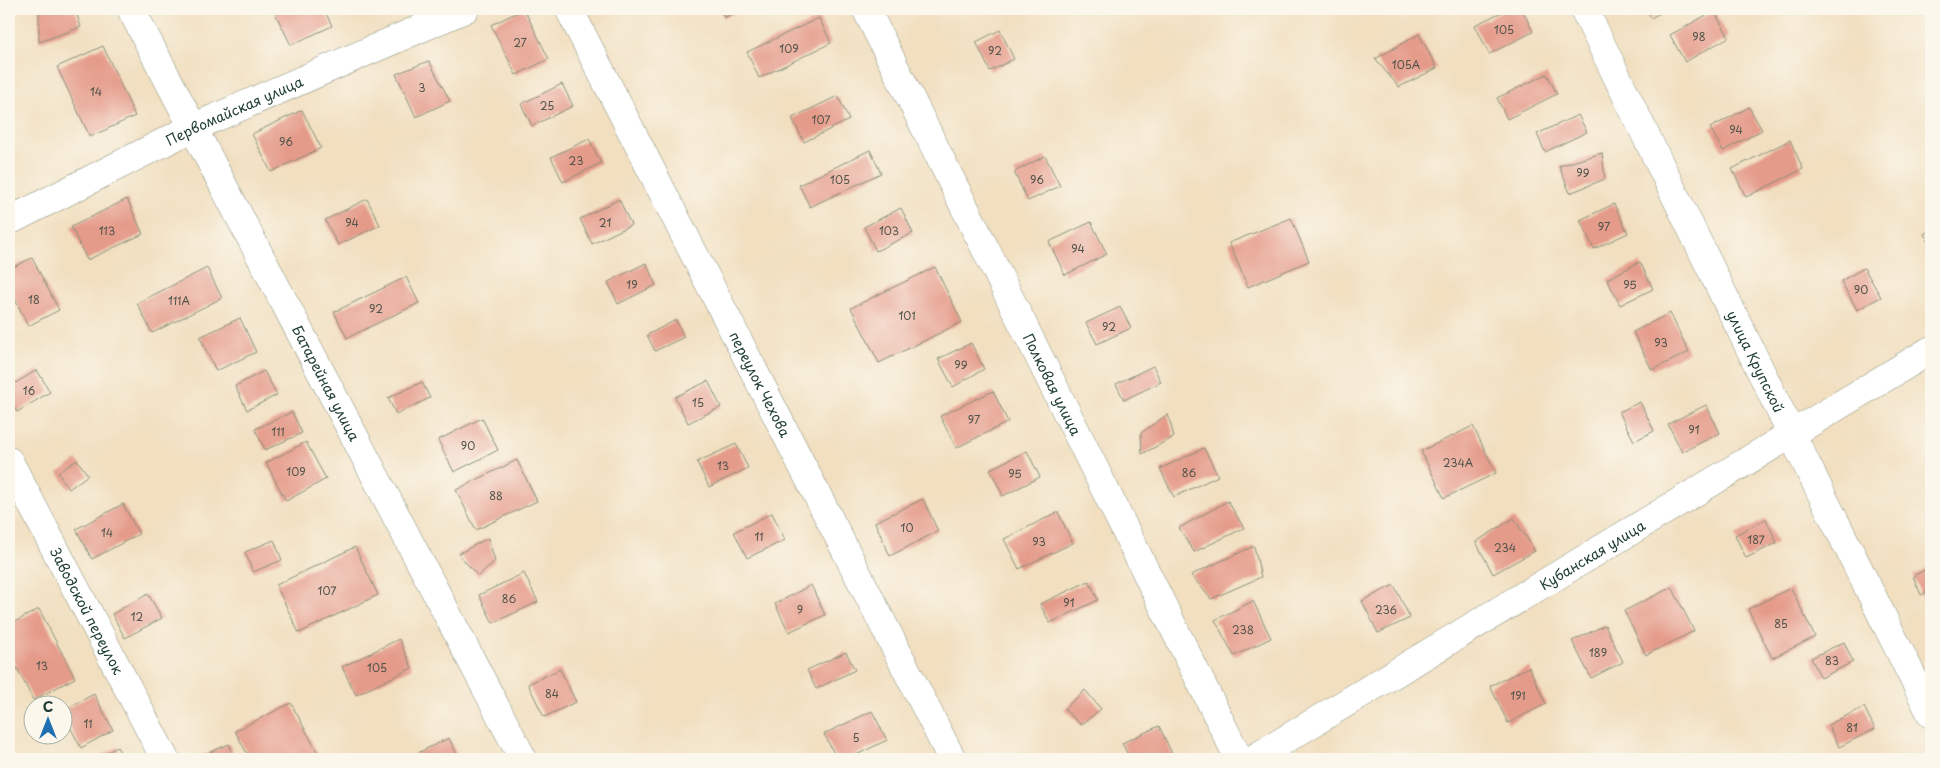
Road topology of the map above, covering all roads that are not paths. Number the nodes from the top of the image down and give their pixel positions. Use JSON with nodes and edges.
{"nodes":[{"id":1,"x":131,"y":9,"type":"edge"},
{"id":2,"x":465,"y":9,"type":"edge"},
{"id":3,"x":569,"y":9,"type":"edge"},
{"id":4,"x":866,"y":9,"type":"edge"},
{"id":5,"x":1584,"y":9,"type":"edge"},
{"id":6,"x":192,"y":128,"type":"junction"},
{"id":7,"x":9,"y":221,"type":"edge"},
{"id":8,"x":1931,"y":350,"type":"edge"},
{"id":9,"x":1791,"y":433,"type":"junction"},
{"id":10,"x":9,"y":461,"type":"edge"},
{"id":11,"x":1931,"y":714,"type":"edge"},
{"id":12,"x":166,"y":759,"type":"edge"},
{"id":13,"x":523,"y":759,"type":"edge"},
{"id":14,"x":952,"y":759,"type":"edge"},
{"id":15,"x":1239,"y":759,"type":"edge"},
{"id":16,"x":1253,"y":759,"type":"edge"}],
"edges":[{"from":1,"to":6,"type":"street","name":"Батарейная улица"},
{"from":2,"to":6,"type":"street","name":"Первомайская улица"},
{"from":3,"to":14,"type":"street","name":"переулок Чехова"},
{"from":4,"to":15,"type":"street","name":"Полковая улица"},
{"from":5,"to":9,"type":"street","name":"улица Крупской"},
{"from":6,"to":7,"type":"street","name":"Первомайская улица"},
{"from":6,"to":13,"type":"street","name":"Батарейная улица"},
{"from":8,"to":9,"type":"street","name":"Кубанская улица"},
{"from":9,"to":11,"type":"street","name":"улица Крупской"},
{"from":9,"to":16,"type":"street","name":"Кубанская улица"},
{"from":10,"to":12,"type":"street","name":"Заводской переулок"}]}
